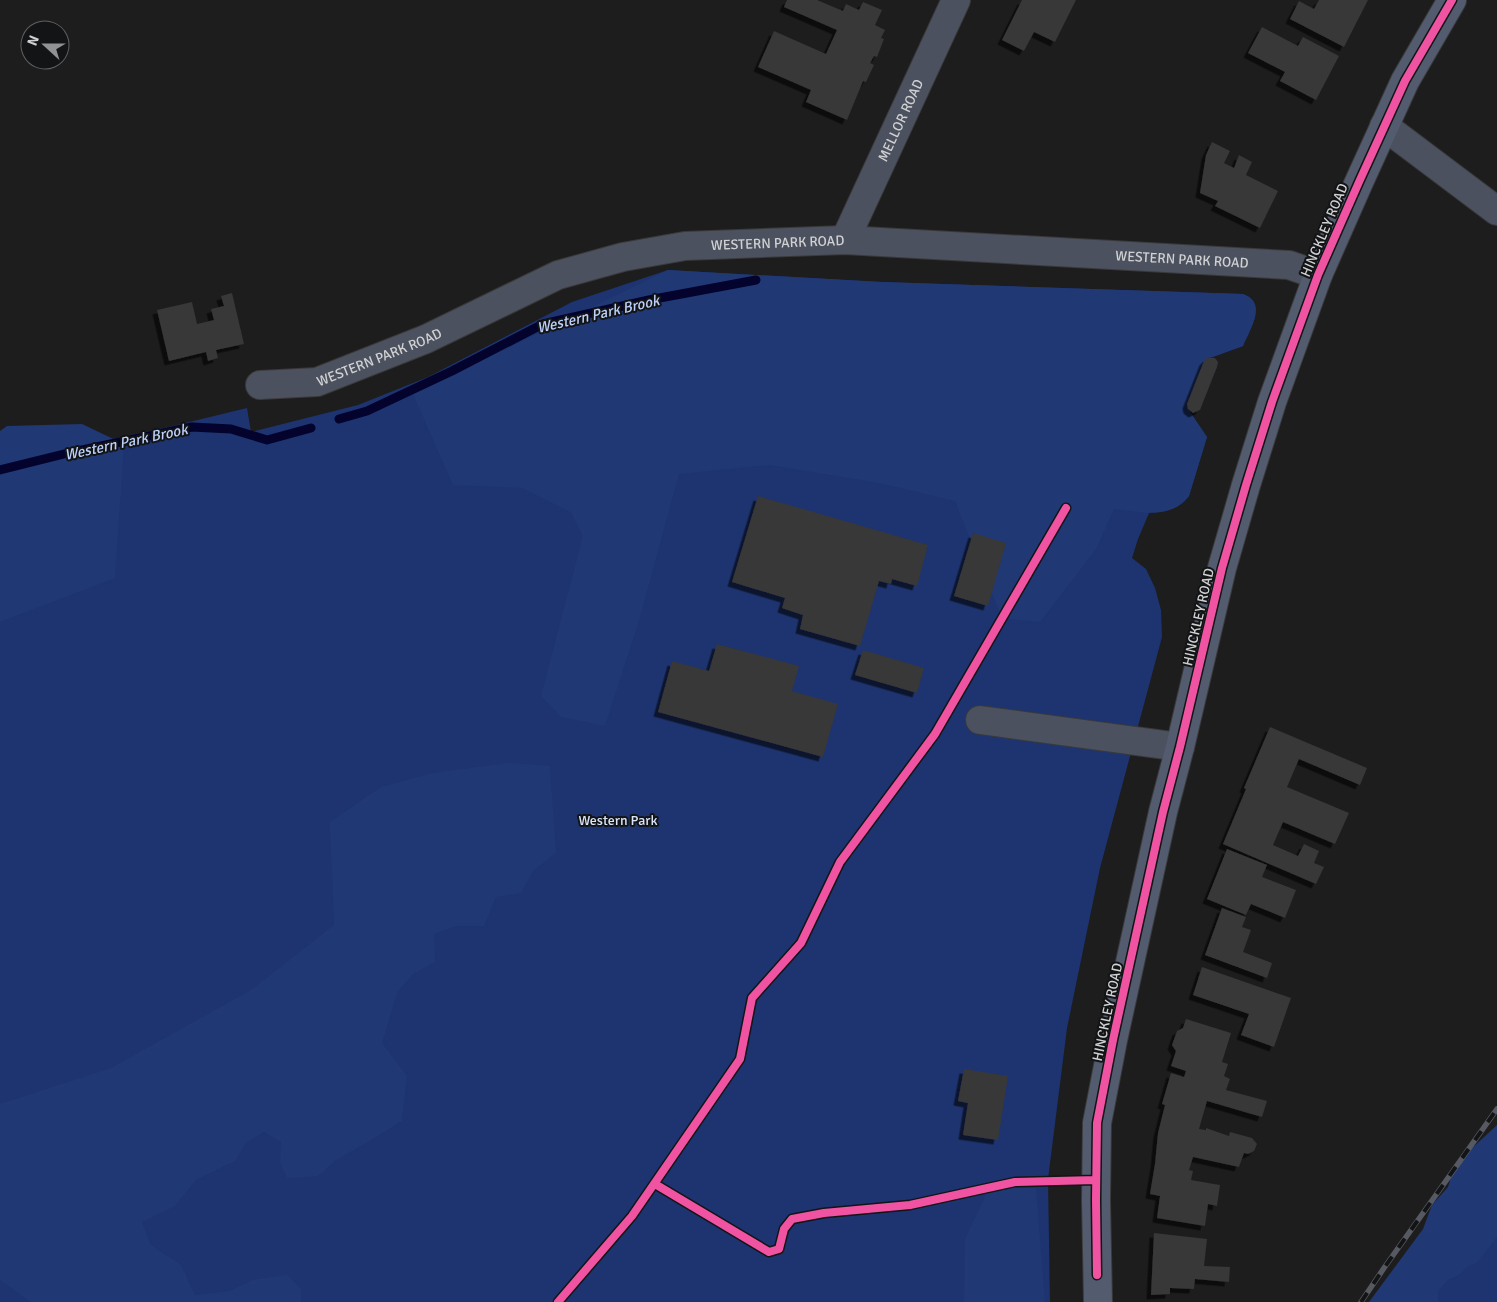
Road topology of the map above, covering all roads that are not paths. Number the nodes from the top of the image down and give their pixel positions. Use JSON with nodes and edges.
{"nodes":[{"id":1,"x":956,"y":0,"type":"edge"},
{"id":2,"x":1452,"y":0,"type":"edge"},
{"id":3,"x":1384,"y":126,"type":"junction"},
{"id":4,"x":1497,"y":211,"type":"edge"},
{"id":5,"x":845,"y":240,"type":"junction"},
{"id":6,"x":1318,"y":275,"type":"junction"},
{"id":7,"x":260,"y":385,"type":"dead end"},
{"id":8,"x":980,"y":720,"type":"dead end"},
{"id":9,"x":1180,"y":747,"type":"junction"},
{"id":10,"x":1098,"y":1302,"type":"edge"}],
"edges":[{"from":1,"to":5,"type":"street","name":"MELLOR ROAD"},
{"from":2,"to":3,"type":"main road","name":"HINCKLEY ROAD"},
{"from":3,"to":4,"type":"street"},
{"from":3,"to":6,"type":"main road","name":"HINCKLEY ROAD"},
{"from":5,"to":6,"type":"street","name":"WESTERN PARK ROAD"},
{"from":5,"to":7,"type":"street","name":"WESTERN PARK ROAD"},
{"from":6,"to":9,"type":"main road","name":"HINCKLEY ROAD"},
{"from":8,"to":9,"type":"street"},
{"from":9,"to":10,"type":"main road","name":"HINCKLEY ROAD"}]}
